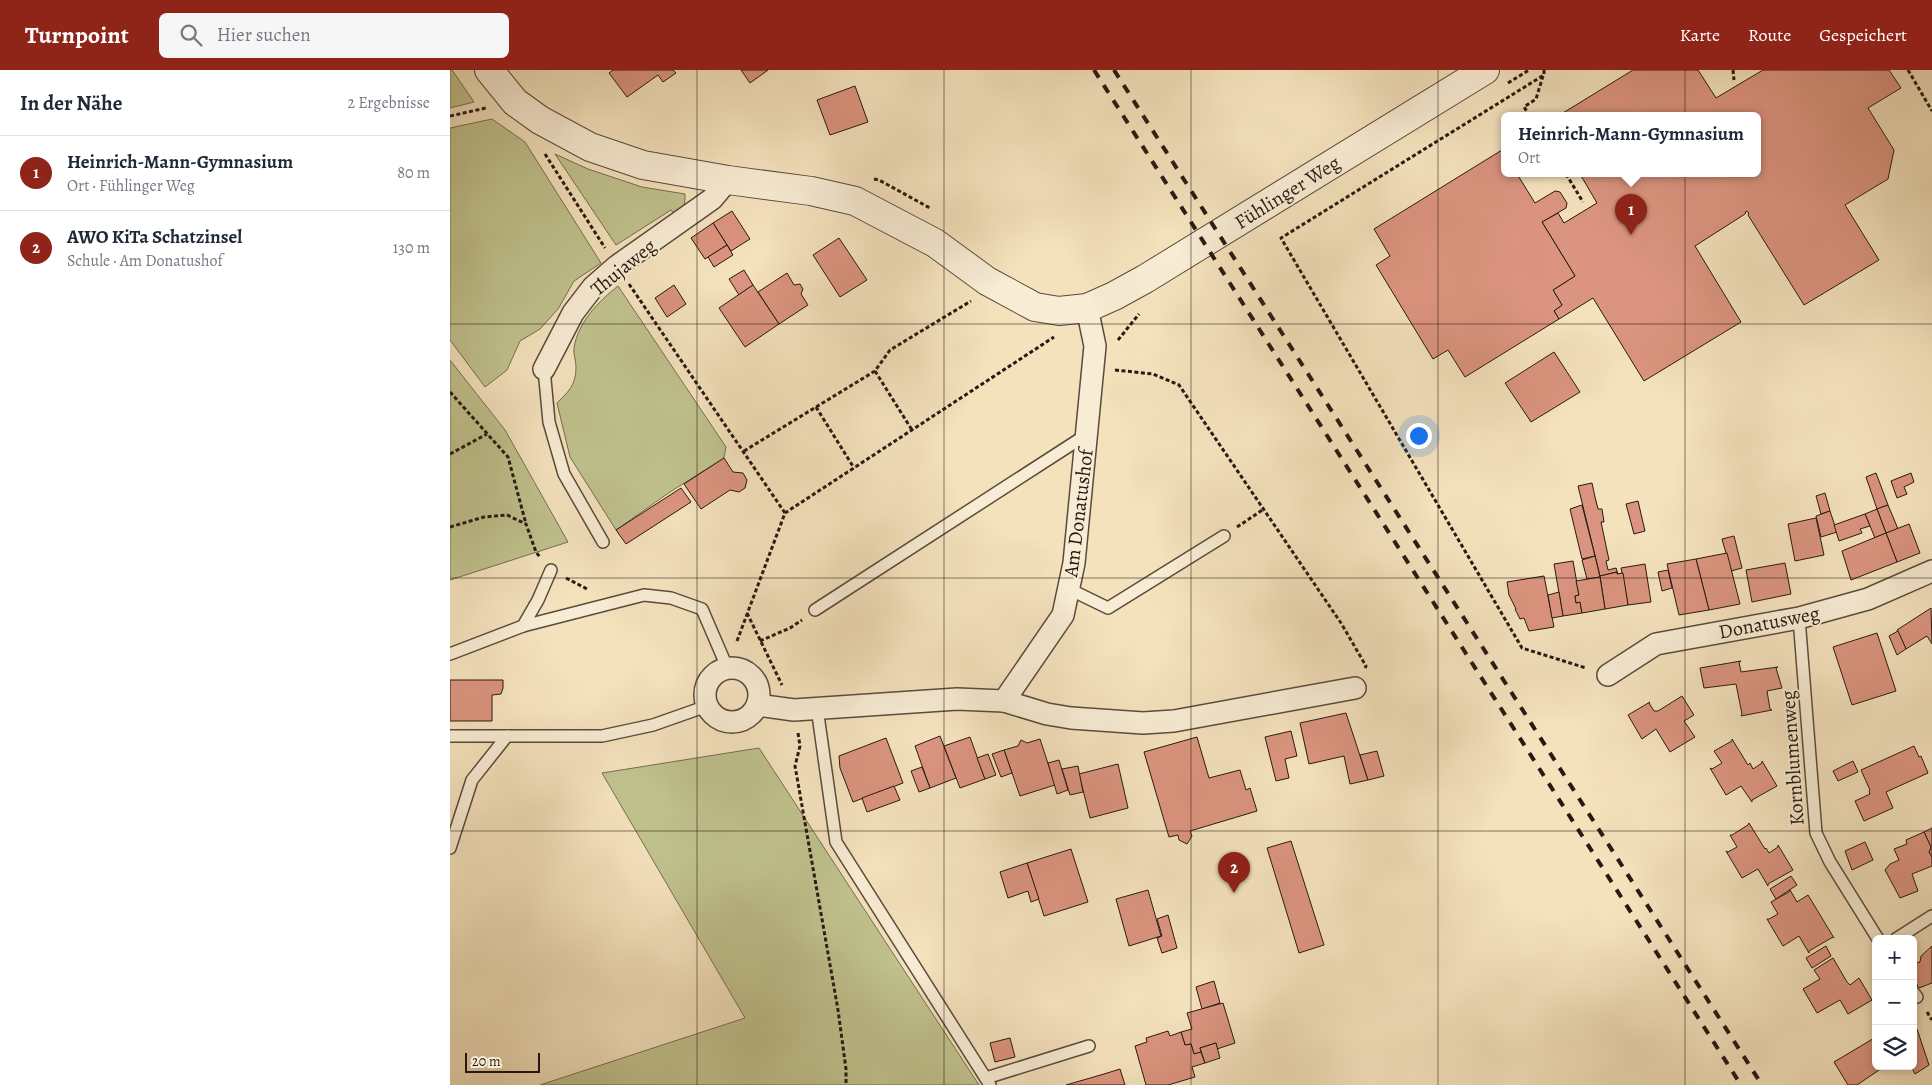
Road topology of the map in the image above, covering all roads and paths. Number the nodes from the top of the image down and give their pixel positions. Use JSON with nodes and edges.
{"nodes":[{"id":1,"x":489,"y":70,"type":"edge"},
{"id":2,"x":1485,"y":70,"type":"edge"},
{"id":3,"x":1733,"y":70,"type":"edge"},
{"id":4,"x":1908,"y":70,"type":"edge"},
{"id":5,"x":1544,"y":72,"type":"edge"},
{"id":6,"x":1734,"y":80,"type":"dead end"},
{"id":7,"x":515,"y":102,"type":"junction"},
{"id":8,"x":1932,"y":111,"type":"edge"},
{"id":9,"x":1527,"y":112,"type":"edge"},
{"id":10,"x":450,"y":116,"type":"edge"},
{"id":11,"x":542,"y":148,"type":"dead end"},
{"id":12,"x":1568,"y":177,"type":"edge"},
{"id":13,"x":870,"y":178,"type":"dead end"},
{"id":14,"x":728,"y":180,"type":"junction"},
{"id":15,"x":1584,"y":202,"type":"dead end"},
{"id":16,"x":938,"y":213,"type":"dead end"},
{"id":17,"x":617,"y":266,"type":"junction"},
{"id":18,"x":964,"y":295,"type":"dead end"},
{"id":19,"x":972,"y":301,"type":"junction"},
{"id":20,"x":979,"y":303,"type":"dead end"},
{"id":21,"x":1086,"y":308,"type":"junction"},
{"id":22,"x":1047,"y":333,"type":"dead end"},
{"id":23,"x":1055,"y":337,"type":"junction"},
{"id":24,"x":1095,"y":346,"type":"junction"},
{"id":25,"x":544,"y":368,"type":"joint"},
{"id":26,"x":1110,"y":369,"type":"dead end"},
{"id":27,"x":875,"y":371,"type":"junction"},
{"id":28,"x":450,"y":392,"type":"edge"},
{"id":29,"x":816,"y":407,"type":"junction"},
{"id":30,"x":912,"y":430,"type":"junction"},
{"id":31,"x":487,"y":434,"type":"junction"},
{"id":32,"x":1086,"y":435,"type":"junction"},
{"id":33,"x":744,"y":451,"type":"junction"},
{"id":34,"x":450,"y":454,"type":"edge"},
{"id":35,"x":854,"y":468,"type":"junction"},
{"id":36,"x":1264,"y":510,"type":"junction"},
{"id":37,"x":785,"y":513,"type":"junction"},
{"id":38,"x":526,"y":524,"type":"junction"},
{"id":39,"x":450,"y":527,"type":"edge"},
{"id":40,"x":1224,"y":536,"type":"joint"},
{"id":41,"x":603,"y":542,"type":"dead end"},
{"id":42,"x":551,"y":570,"type":"junction"},
{"id":43,"x":1932,"y":571,"type":"edge"},
{"id":44,"x":1069,"y":589,"type":"junction"},
{"id":45,"x":612,"y":602,"type":"junction"},
{"id":46,"x":815,"y":610,"type":"joint"},
{"id":47,"x":1799,"y":618,"type":"junction"},
{"id":48,"x":523,"y":626,"type":"junction"},
{"id":49,"x":760,"y":641,"type":"junction"},
{"id":50,"x":450,"y":654,"type":"edge"},
{"id":51,"x":727,"y":668,"type":"junction"},
{"id":52,"x":1608,"y":675,"type":"joint"},
{"id":53,"x":1354,"y":688,"type":"joint"},
{"id":54,"x":1004,"y":701,"type":"junction"},
{"id":55,"x":757,"y":705,"type":"junction"},
{"id":56,"x":706,"y":706,"type":"junction"},
{"id":57,"x":817,"y":708,"type":"junction"},
{"id":58,"x":794,"y":710,"type":"junction"},
{"id":59,"x":450,"y":736,"type":"edge"},
{"id":60,"x":508,"y":736,"type":"junction"},
{"id":61,"x":450,"y":848,"type":"edge"},
{"id":62,"x":1932,"y":916,"type":"edge"},
{"id":63,"x":1876,"y":935,"type":"edge"},
{"id":64,"x":1902,"y":935,"type":"edge"},
{"id":65,"x":1089,"y":1046,"type":"dead end"},
{"id":66,"x":988,"y":1081,"type":"edge"},
{"id":67,"x":846,"y":1085,"type":"edge"}],
"edges":[{"from":1,"to":7,"type":"street"},
{"from":2,"to":21,"type":"street","name":"Fühlinger Weg"},
{"from":3,"to":6,"type":"path"},
{"from":4,"to":8,"type":"path"},
{"from":5,"to":9,"type":"path"},
{"from":5,"to":52,"type":"path"},
{"from":7,"to":10,"type":"path"},
{"from":7,"to":14,"type":"street"},
{"from":11,"to":17,"type":"path"},
{"from":12,"to":15,"type":"path"},
{"from":13,"to":16,"type":"path"},
{"from":14,"to":17,"type":"street","name":"Thujaweg"},
{"from":14,"to":21,"type":"street"},
{"from":17,"to":25,"type":"street","name":"Thujaweg"},
{"from":17,"to":33,"type":"path"},
{"from":18,"to":19,"type":"path"},
{"from":19,"to":20,"type":"path"},
{"from":19,"to":27,"type":"path"},
{"from":21,"to":24,"type":"street","name":"Am Donatushof"},
{"from":22,"to":23,"type":"path"},
{"from":23,"to":24,"type":"path"},
{"from":23,"to":30,"type":"path"},
{"from":24,"to":32,"type":"street","name":"Am Donatushof"},
{"from":25,"to":41,"type":"lane","name":"Thujaweg"},
{"from":26,"to":36,"type":"path"},
{"from":27,"to":29,"type":"path"},
{"from":27,"to":30,"type":"path"},
{"from":28,"to":31,"type":"path"},
{"from":29,"to":33,"type":"path"},
{"from":29,"to":35,"type":"path"},
{"from":30,"to":35,"type":"path"},
{"from":31,"to":34,"type":"path"},
{"from":31,"to":38,"type":"path"},
{"from":32,"to":44,"type":"street","name":"Am Donatushof"},
{"from":32,"to":46,"type":"lane"},
{"from":33,"to":37,"type":"path"},
{"from":35,"to":37,"type":"path"},
{"from":36,"to":40,"type":"path"},
{"from":36,"to":53,"type":"path"},
{"from":37,"to":49,"type":"path"},
{"from":38,"to":39,"type":"path"},
{"from":38,"to":42,"type":"path"},
{"from":40,"to":44,"type":"lane"},
{"from":42,"to":45,"type":"path"},
{"from":42,"to":48,"type":"lane"},
{"from":43,"to":47,"type":"street","name":"Donatusweg"},
{"from":44,"to":54,"type":"street","name":"Am Donatushof"},
{"from":45,"to":48,"type":"lane"},
{"from":45,"to":51,"type":"lane"},
{"from":46,"to":49,"type":"path"},
{"from":47,"to":52,"type":"street","name":"Donatusweg"},
{"from":47,"to":63,"type":"lane","name":"Kornblumenweg"},
{"from":48,"to":50,"type":"lane"},
{"from":49,"to":58,"type":"path"},
{"from":51,"to":55,"type":"street"},
{"from":51,"to":56,"type":"street"},
{"from":53,"to":54,"type":"street"},
{"from":54,"to":57,"type":"street"},
{"from":55,"to":56,"type":"street"},
{"from":55,"to":58,"type":"street"},
{"from":56,"to":60,"type":"lane"},
{"from":57,"to":58,"type":"street"},
{"from":57,"to":66,"type":"lane"},
{"from":58,"to":67,"type":"path"},
{"from":59,"to":60,"type":"lane"},
{"from":60,"to":61,"type":"lane"},
{"from":62,"to":64,"type":"lane"},
{"from":65,"to":66,"type":"lane"}]}
